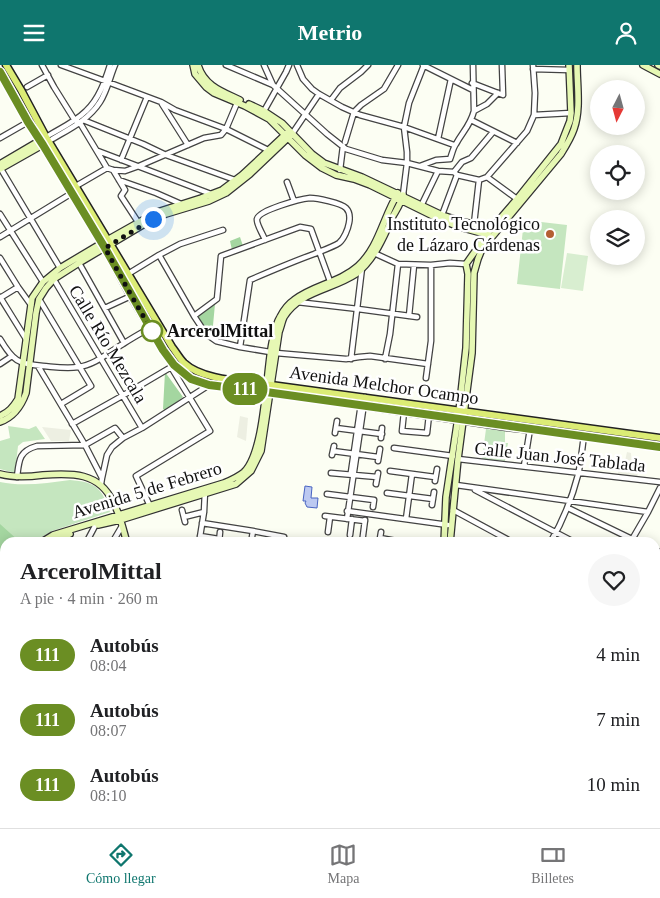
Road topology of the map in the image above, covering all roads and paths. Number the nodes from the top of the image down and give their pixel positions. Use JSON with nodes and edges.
{"nodes":[{"id":1,"x":6,"y":65,"type":"edge"},
{"id":2,"x":42,"y":65,"type":"edge"},
{"id":3,"x":61,"y":65,"type":"edge"},
{"id":4,"x":110,"y":65,"type":"edge"},
{"id":5,"x":115,"y":65,"type":"edge"},
{"id":6,"x":193,"y":65,"type":"edge"},
{"id":7,"x":198,"y":65,"type":"edge"},
{"id":8,"x":226,"y":65,"type":"edge"},
{"id":9,"x":264,"y":65,"type":"edge"},
{"id":10,"x":288,"y":65,"type":"edge"},
{"id":11,"x":297,"y":65,"type":"edge"},
{"id":12,"x":304,"y":65,"type":"edge"},
{"id":13,"x":368,"y":65,"type":"edge"},
{"id":14,"x":398,"y":65,"type":"edge"},
{"id":15,"x":423,"y":65,"type":"edge"},
{"id":16,"x":472,"y":65,"type":"edge"},
{"id":17,"x":502,"y":65,"type":"edge"},
{"id":18,"x":577,"y":65,"type":"edge"},
{"id":19,"x":642,"y":65,"type":"edge"},
{"id":20,"x":70,"y":66,"type":"edge"},
{"id":21,"x":533,"y":67,"type":"edge"},
{"id":22,"x":569,"y":68,"type":"edge"},
{"id":23,"x":0,"y":72,"type":"edge"},
{"id":24,"x":301,"y":72,"type":"junction"},
{"id":25,"x":660,"y":74,"type":"edge"},
{"id":26,"x":48,"y":75,"type":"junction"},
{"id":27,"x":451,"y":79,"type":"junction"},
{"id":28,"x":107,"y":81,"type":"junction"},
{"id":29,"x":7,"y":83,"type":"junction"},
{"id":30,"x":472,"y":83,"type":"junction"},
{"id":31,"x":0,"y":87,"type":"edge"},
{"id":32,"x":27,"y":87,"type":"dead end"},
{"id":33,"x":276,"y":87,"type":"junction"},
{"id":34,"x":473,"y":91,"type":"junction"},
{"id":35,"x":319,"y":94,"type":"junction"},
{"id":36,"x":501,"y":94,"type":"junction"},
{"id":37,"x":147,"y":97,"type":"junction"},
{"id":38,"x":331,"y":101,"type":"junction"},
{"id":39,"x":161,"y":102,"type":"junction"},
{"id":40,"x":237,"y":103,"type":"junction"},
{"id":41,"x":249,"y":106,"type":"junction"},
{"id":42,"x":264,"y":111,"type":"junction"},
{"id":43,"x":474,"y":111,"type":"junction"},
{"id":44,"x":354,"y":112,"type":"junction"},
{"id":45,"x":571,"y":113,"type":"junction"},
{"id":46,"x":305,"y":114,"type":"junction"},
{"id":47,"x":534,"y":115,"type":"junction"},
{"id":48,"x":74,"y":119,"type":"junction"},
{"id":49,"x":471,"y":120,"type":"junction"},
{"id":50,"x":28,"y":122,"type":"junction"},
{"id":51,"x":82,"y":122,"type":"junction"},
{"id":52,"x":404,"y":127,"type":"junction"},
{"id":53,"x":571,"y":127,"type":"junction"},
{"id":54,"x":226,"y":129,"type":"junction"},
{"id":55,"x":493,"y":131,"type":"junction"},
{"id":56,"x":289,"y":134,"type":"junction"},
{"id":57,"x":0,"y":138,"type":"edge"},
{"id":58,"x":204,"y":138,"type":"junction"},
{"id":59,"x":130,"y":139,"type":"junction"},
{"id":60,"x":438,"y":139,"type":"junction"},
{"id":61,"x":45,"y":141,"type":"junction"},
{"id":62,"x":212,"y":142,"type":"dead end"},
{"id":63,"x":517,"y":143,"type":"junction"},
{"id":64,"x":344,"y":144,"type":"junction"},
{"id":65,"x":188,"y":145,"type":"junction"},
{"id":66,"x":454,"y":145,"type":"junction"},
{"id":67,"x":301,"y":148,"type":"junction"},
{"id":68,"x":268,"y":150,"type":"junction"},
{"id":69,"x":97,"y":151,"type":"junction"},
{"id":70,"x":166,"y":155,"type":"junction"},
{"id":71,"x":121,"y":160,"type":"junction"},
{"id":72,"x":407,"y":163,"type":"junction"},
{"id":73,"x":0,"y":166,"type":"edge"},
{"id":74,"x":139,"y":166,"type":"junction"},
{"id":75,"x":418,"y":166,"type":"junction"},
{"id":76,"x":453,"y":167,"type":"junction"},
{"id":77,"x":107,"y":168,"type":"junction"},
{"id":78,"x":113,"y":170,"type":"junction"},
{"id":79,"x":340,"y":170,"type":"junction"},
{"id":80,"x":438,"y":171,"type":"junction"},
{"id":81,"x":486,"y":177,"type":"junction"},
{"id":82,"x":119,"y":180,"type":"junction"},
{"id":83,"x":235,"y":180,"type":"junction"},
{"id":84,"x":479,"y":180,"type":"junction"},
{"id":85,"x":287,"y":182,"type":"dead end"},
{"id":86,"x":76,"y":186,"type":"junction"},
{"id":87,"x":72,"y":193,"type":"junction"},
{"id":88,"x":211,"y":194,"type":"junction"},
{"id":89,"x":400,"y":196,"type":"junction"},
{"id":90,"x":517,"y":199,"type":"junction"},
{"id":91,"x":294,"y":201,"type":"junction"},
{"id":92,"x":181,"y":204,"type":"junction"},
{"id":93,"x":422,"y":204,"type":"junction"},
{"id":94,"x":0,"y":215,"type":"edge"},
{"id":95,"x":442,"y":215,"type":"junction"},
{"id":96,"x":30,"y":219,"type":"junction"},
{"id":97,"x":138,"y":222,"type":"junction"},
{"id":98,"x":474,"y":224,"type":"junction"},
{"id":99,"x":224,"y":230,"type":"dead end"},
{"id":100,"x":10,"y":231,"type":"junction"},
{"id":101,"x":492,"y":232,"type":"junction"},
{"id":102,"x":0,"y":237,"type":"edge"},
{"id":103,"x":265,"y":240,"type":"junction"},
{"id":104,"x":106,"y":243,"type":"junction"},
{"id":105,"x":319,"y":251,"type":"junction"},
{"id":106,"x":374,"y":253,"type":"junction"},
{"id":107,"x":159,"y":255,"type":"junction"},
{"id":108,"x":0,"y":258,"type":"edge"},
{"id":109,"x":79,"y":260,"type":"junction"},
{"id":110,"x":398,"y":263,"type":"junction"},
{"id":111,"x":466,"y":264,"type":"junction"},
{"id":112,"x":414,"y":265,"type":"junction"},
{"id":113,"x":432,"y":265,"type":"junction"},
{"id":114,"x":60,"y":268,"type":"junction"},
{"id":115,"x":362,"y":268,"type":"junction"},
{"id":116,"x":128,"y":274,"type":"junction"},
{"id":117,"x":52,"y":277,"type":"junction"},
{"id":118,"x":43,"y":282,"type":"junction"},
{"id":119,"x":332,"y":285,"type":"junction"},
{"id":120,"x":471,"y":285,"type":"junction"},
{"id":121,"x":18,"y":287,"type":"junction"},
{"id":122,"x":131,"y":295,"type":"junction"},
{"id":123,"x":0,"y":298,"type":"edge"},
{"id":124,"x":39,"y":299,"type":"junction"},
{"id":125,"x":298,"y":302,"type":"junction"},
{"id":126,"x":31,"y":305,"type":"junction"},
{"id":127,"x":105,"y":308,"type":"junction"},
{"id":128,"x":358,"y":309,"type":"junction"},
{"id":129,"x":392,"y":313,"type":"junction"},
{"id":130,"x":408,"y":315,"type":"junction"},
{"id":131,"x":194,"y":316,"type":"junction"},
{"id":132,"x":417,"y":317,"type":"dead end"},
{"id":133,"x":150,"y":328,"type":"junction"},
{"id":134,"x":26,"y":339,"type":"junction"},
{"id":135,"x":0,"y":341,"type":"edge"},
{"id":136,"x":124,"y":343,"type":"junction"},
{"id":137,"x":240,"y":347,"type":"junction"},
{"id":138,"x":273,"y":352,"type":"junction"},
{"id":139,"x":12,"y":356,"type":"junction"},
{"id":140,"x":101,"y":358,"type":"junction"},
{"id":141,"x":351,"y":359,"type":"junction"},
{"id":142,"x":386,"y":359,"type":"junction"},
{"id":143,"x":0,"y":364,"type":"edge"},
{"id":144,"x":26,"y":364,"type":"junction"},
{"id":145,"x":428,"y":364,"type":"junction"},
{"id":146,"x":38,"y":366,"type":"junction"},
{"id":147,"x":172,"y":366,"type":"junction"},
{"id":148,"x":80,"y":367,"type":"junction"},
{"id":149,"x":426,"y":378,"type":"dead end"},
{"id":150,"x":209,"y":385,"type":"junction"},
{"id":151,"x":268,"y":389,"type":"junction"},
{"id":152,"x":122,"y":396,"type":"junction"},
{"id":153,"x":363,"y":397,"type":"junction"},
{"id":154,"x":189,"y":399,"type":"junction"},
{"id":155,"x":61,"y":404,"type":"junction"},
{"id":156,"x":362,"y":406,"type":"junction"},
{"id":157,"x":461,"y":411,"type":"junction"},
{"id":158,"x":404,"y":412,"type":"junction"},
{"id":159,"x":429,"y":415,"type":"junction"},
{"id":160,"x":0,"y":416,"type":"edge"},
{"id":161,"x":460,"y":419,"type":"junction"},
{"id":162,"x":336,"y":421,"type":"dead end"},
{"id":163,"x":0,"y":422,"type":"edge"},
{"id":164,"x":72,"y":423,"type":"junction"},
{"id":165,"x":565,"y":425,"type":"junction"},
{"id":166,"x":142,"y":428,"type":"junction"},
{"id":167,"x":382,"y":428,"type":"dead end"},
{"id":168,"x":530,"y":429,"type":"junction"},
{"id":169,"x":358,"y":431,"type":"junction"},
{"id":170,"x":564,"y":433,"type":"junction"},
{"id":171,"x":584,"y":436,"type":"junction"},
{"id":172,"x":123,"y":438,"type":"junction"},
{"id":173,"x":660,"y":438,"type":"edge"},
{"id":174,"x":85,"y":445,"type":"junction"},
{"id":175,"x":660,"y":447,"type":"edge"},
{"id":176,"x":380,"y":449,"type":"dead end"},
{"id":177,"x":394,"y":449,"type":"dead end"},
{"id":178,"x":333,"y":451,"type":"dead end"},
{"id":179,"x":355,"y":454,"type":"junction"},
{"id":180,"x":455,"y":458,"type":"junction"},
{"id":181,"x":391,"y":465,"type":"dead end"},
{"id":182,"x":332,"y":466,"type":"dead end"},
{"id":183,"x":524,"y":466,"type":"junction"},
{"id":184,"x":436,"y":469,"type":"dead end"},
{"id":185,"x":0,"y":474,"type":"edge"},
{"id":186,"x":412,"y":474,"type":"junction"},
{"id":187,"x":578,"y":474,"type":"junction"},
{"id":188,"x":352,"y":475,"type":"junction"},
{"id":189,"x":17,"y":477,"type":"junction"},
{"id":190,"x":101,"y":481,"type":"junction"},
{"id":191,"x":660,"y":482,"type":"edge"},
{"id":192,"x":376,"y":484,"type":"dead end"},
{"id":193,"x":456,"y":485,"type":"junction"},
{"id":194,"x":471,"y":487,"type":"junction"},
{"id":195,"x":660,"y":488,"type":"edge"},
{"id":196,"x":205,"y":491,"type":"junction"},
{"id":197,"x":434,"y":492,"type":"dead end"},
{"id":198,"x":327,"y":493,"type":"dead end"},
{"id":199,"x":387,"y":493,"type":"dead end"},
{"id":200,"x":409,"y":496,"type":"junction"},
{"id":201,"x":349,"y":497,"type":"junction"},
{"id":202,"x":570,"y":501,"type":"junction"},
{"id":203,"x":150,"y":505,"type":"junction"},
{"id":204,"x":373,"y":507,"type":"dead end"},
{"id":205,"x":568,"y":508,"type":"junction"},
{"id":206,"x":182,"y":510,"type":"dead end"},
{"id":207,"x":347,"y":511,"type":"junction"},
{"id":208,"x":453,"y":511,"type":"junction"},
{"id":209,"x":204,"y":512,"type":"junction"},
{"id":210,"x":648,"y":512,"type":"junction"},
{"id":211,"x":366,"y":514,"type":"junction"},
{"id":212,"x":348,"y":519,"type":"junction"},
{"id":213,"x":406,"y":519,"type":"junction"},
{"id":214,"x":120,"y":521,"type":"junction"},
{"id":215,"x":365,"y":521,"type":"junction"},
{"id":216,"x":202,"y":523,"type":"junction"},
{"id":217,"x":448,"y":525,"type":"junction"},
{"id":218,"x":95,"y":526,"type":"junction"},
{"id":219,"x":253,"y":531,"type":"junction"},
{"id":220,"x":220,"y":532,"type":"dead end"},
{"id":221,"x":328,"y":532,"type":"dead end"},
{"id":222,"x":381,"y":532,"type":"dead end"},
{"id":223,"x":556,"y":533,"type":"junction"},
{"id":224,"x":350,"y":535,"type":"dead end"},
{"id":225,"x":200,"y":536,"type":"joint"},
{"id":226,"x":50,"y":537,"type":"edge"},
{"id":227,"x":61,"y":537,"type":"edge"},
{"id":228,"x":89,"y":537,"type":"edge"},
{"id":229,"x":114,"y":537,"type":"edge"},
{"id":230,"x":125,"y":537,"type":"edge"},
{"id":231,"x":204,"y":537,"type":"edge"},
{"id":232,"x":219,"y":537,"type":"edge"},
{"id":233,"x":252,"y":537,"type":"edge"},
{"id":234,"x":284,"y":537,"type":"dead end"},
{"id":235,"x":363,"y":537,"type":"edge"},
{"id":236,"x":380,"y":537,"type":"edge"},
{"id":237,"x":449,"y":537,"type":"edge"},
{"id":238,"x":503,"y":537,"type":"edge"},
{"id":239,"x":554,"y":537,"type":"edge"},
{"id":240,"x":564,"y":537,"type":"edge"},
{"id":241,"x":623,"y":537,"type":"edge"},
{"id":242,"x":633,"y":537,"type":"edge"}],
"edges":[{"from":1,"to":61,"type":"main road","name":"Avenida Melchor Ocampo"},
{"from":2,"to":26,"type":"street"},
{"from":3,"to":20,"type":"street"},
{"from":4,"to":28,"type":"street"},
{"from":5,"to":28,"type":"street"},
{"from":6,"to":40,"type":"street"},
{"from":7,"to":41,"type":"street"},
{"from":8,"to":33,"type":"street"},
{"from":9,"to":33,"type":"street"},
{"from":10,"to":33,"type":"street"},
{"from":11,"to":24,"type":"street"},
{"from":12,"to":24,"type":"street"},
{"from":13,"to":38,"type":"street"},
{"from":14,"to":44,"type":"street"},
{"from":15,"to":27,"type":"street"},
{"from":15,"to":52,"type":"street","name":"Avenida 5 de Febrero"},
{"from":16,"to":30,"type":"street"},
{"from":17,"to":36,"type":"street"},
{"from":18,"to":53,"type":"street"},
{"from":19,"to":25,"type":"street"},
{"from":20,"to":28,"type":"street"},
{"from":21,"to":22,"type":"street"},
{"from":21,"to":47,"type":"street"},
{"from":22,"to":45,"type":"street"},
{"from":23,"to":29,"type":"main road","name":"Avenida Melchor Ocampo"},
{"from":24,"to":35,"type":"street"},
{"from":26,"to":32,"type":"street"},
{"from":26,"to":48,"type":"street"},
{"from":27,"to":34,"type":"street"},
{"from":27,"to":60,"type":"street"},
{"from":28,"to":37,"type":"street"},
{"from":28,"to":48,"type":"street"},
{"from":28,"to":51,"type":"street"},
{"from":29,"to":31,"type":"street"},
{"from":29,"to":50,"type":"main road","name":"Avenida Melchor Ocampo"},
{"from":30,"to":34,"type":"street"},
{"from":30,"to":36,"type":"street"},
{"from":33,"to":42,"type":"street"},
{"from":33,"to":46,"type":"street"},
{"from":34,"to":43,"type":"street"},
{"from":35,"to":38,"type":"street"},
{"from":35,"to":46,"type":"street"},
{"from":36,"to":43,"type":"street"},
{"from":37,"to":39,"type":"street"},
{"from":37,"to":59,"type":"street"},
{"from":38,"to":44,"type":"street"},
{"from":39,"to":54,"type":"street"},
{"from":39,"to":65,"type":"street"},
{"from":40,"to":41,"type":"street"},
{"from":40,"to":54,"type":"street"},
{"from":41,"to":42,"type":"street"},
{"from":41,"to":56,"type":"street"},
{"from":42,"to":56,"type":"street"},
{"from":43,"to":49,"type":"street"},
{"from":44,"to":52,"type":"street"},
{"from":44,"to":64,"type":"street"},
{"from":45,"to":47,"type":"street"},
{"from":45,"to":53,"type":"street"},
{"from":46,"to":56,"type":"street"},
{"from":46,"to":64,"type":"street"},
{"from":47,"to":63,"type":"street"},
{"from":48,"to":51,"type":"street"},
{"from":48,"to":61,"type":"street"},
{"from":49,"to":55,"type":"street"},
{"from":49,"to":66,"type":"street"},
{"from":50,"to":57,"type":"street"},
{"from":50,"to":61,"type":"main road","name":"Avenida Melchor Ocampo"},
{"from":51,"to":59,"type":"street"},
{"from":51,"to":61,"type":"street"},
{"from":51,"to":69,"type":"street"},
{"from":52,"to":60,"type":"street"},
{"from":52,"to":72,"type":"street","name":"Avenida 5 de Febrero"},
{"from":53,"to":90,"type":"street"},
{"from":53,"to":101,"type":"street"},
{"from":54,"to":58,"type":"street"},
{"from":54,"to":68,"type":"street"},
{"from":55,"to":63,"type":"street"},
{"from":55,"to":76,"type":"street"},
{"from":56,"to":67,"type":"street"},
{"from":56,"to":68,"type":"street"},
{"from":56,"to":104,"type":"street"},
{"from":58,"to":62,"type":"street"},
{"from":58,"to":65,"type":"street"},
{"from":59,"to":70,"type":"street"},
{"from":59,"to":71,"type":"street"},
{"from":60,"to":66,"type":"street"},
{"from":61,"to":73,"type":"street"},
{"from":61,"to":86,"type":"main road","name":"Avenida Melchor Ocampo"},
{"from":61,"to":87,"type":"main road","name":"Avenida Melchor Ocampo"},
{"from":63,"to":81,"type":"street"},
{"from":64,"to":72,"type":"street"},
{"from":64,"to":79,"type":"street"},
{"from":65,"to":70,"type":"street"},
{"from":66,"to":76,"type":"street"},
{"from":67,"to":79,"type":"street"},
{"from":67,"to":89,"type":"street"},
{"from":68,"to":83,"type":"street"},
{"from":69,"to":71,"type":"street"},
{"from":69,"to":77,"type":"street"},
{"from":70,"to":74,"type":"street"},
{"from":70,"to":83,"type":"street"},
{"from":71,"to":74,"type":"street"},
{"from":72,"to":75,"type":"street"},
{"from":72,"to":89,"type":"street","name":"Avenida 5 de Febrero"},
{"from":73,"to":96,"type":"street"},
{"from":74,"to":78,"type":"street"},
{"from":74,"to":88,"type":"street"},
{"from":75,"to":76,"type":"street"},
{"from":75,"to":80,"type":"street"},
{"from":76,"to":80,"type":"street"},
{"from":76,"to":84,"type":"street"},
{"from":76,"to":95,"type":"street"},
{"from":77,"to":78,"type":"street"},
{"from":77,"to":86,"type":"street"},
{"from":78,"to":82,"type":"street"},
{"from":79,"to":89,"type":"street"},
{"from":80,"to":93,"type":"street"},
{"from":81,"to":84,"type":"street"},
{"from":81,"to":90,"type":"street"},
{"from":82,"to":92,"type":"street"},
{"from":82,"to":97,"type":"street"},
{"from":83,"to":88,"type":"street"},
{"from":84,"to":98,"type":"street"},
{"from":85,"to":91,"type":"street"},
{"from":86,"to":104,"type":"main road","name":"Avenida Melchor Ocampo"},
{"from":87,"to":96,"type":"street"},
{"from":87,"to":104,"type":"main road","name":"Avenida Melchor Ocampo"},
{"from":88,"to":92,"type":"street"},
{"from":89,"to":93,"type":"street"},
{"from":89,"to":101,"type":"street"},
{"from":89,"to":106,"type":"street","name":"Avenida 5 de Febrero"},
{"from":89,"to":119,"type":"street","name":"Avenida 5 de Febrero"},
{"from":90,"to":101,"type":"street"},
{"from":91,"to":103,"type":"street"},
{"from":91,"to":105,"type":"street"},
{"from":92,"to":97,"type":"street"},
{"from":93,"to":95,"type":"street"},
{"from":94,"to":100,"type":"street"},
{"from":95,"to":98,"type":"street"},
{"from":96,"to":100,"type":"street"},
{"from":96,"to":114,"type":"street"},
{"from":97,"to":104,"type":"street"},
{"from":98,"to":101,"type":"street"},
{"from":99,"to":107,"type":"street"},
{"from":100,"to":102,"type":"street"},
{"from":100,"to":118,"type":"street"},
{"from":101,"to":111,"type":"street"},
{"from":101,"to":120,"type":"street"},
{"from":103,"to":105,"type":"street"},
{"from":103,"to":131,"type":"street"},
{"from":104,"to":109,"type":"street"},
{"from":104,"to":116,"type":"main road","name":"Avenida Melchor Ocampo"},
{"from":104,"to":122,"type":"main road","name":"Avenida Melchor Ocampo"},
{"from":105,"to":119,"type":"street"},
{"from":105,"to":137,"type":"street"},
{"from":106,"to":110,"type":"street"},
{"from":106,"to":115,"type":"street","name":"Avenida 5 de Febrero"},
{"from":107,"to":116,"type":"street"},
{"from":107,"to":131,"type":"street"},
{"from":108,"to":121,"type":"street"},
{"from":109,"to":114,"type":"street"},
{"from":109,"to":117,"type":"street"},
{"from":109,"to":127,"type":"street"},
{"from":110,"to":112,"type":"street"},
{"from":110,"to":129,"type":"street"},
{"from":111,"to":113,"type":"street"},
{"from":111,"to":120,"type":"street"},
{"from":112,"to":113,"type":"street"},
{"from":112,"to":130,"type":"street"},
{"from":113,"to":145,"type":"street"},
{"from":114,"to":117,"type":"street"},
{"from":115,"to":119,"type":"street","name":"Avenida 5 de Febrero"},
{"from":115,"to":128,"type":"street"},
{"from":116,"to":151,"type":"main road","name":"Avenida Melchor Ocampo"},
{"from":117,"to":118,"type":"street"},
{"from":117,"to":124,"type":"street"},
{"from":117,"to":140,"type":"street","name":"Calle Río Mezcala"},
{"from":118,"to":126,"type":"street"},
{"from":119,"to":125,"type":"street","name":"Avenida 5 de Febrero"},
{"from":119,"to":138,"type":"street","name":"Avenida 5 de Febrero"},
{"from":120,"to":157,"type":"street"},
{"from":121,"to":123,"type":"street"},
{"from":121,"to":126,"type":"street"},
{"from":122,"to":127,"type":"street"},
{"from":122,"to":133,"type":"main road","name":"Avenida Melchor Ocampo"},
{"from":123,"to":134,"type":"street"},
{"from":124,"to":144,"type":"street"},
{"from":124,"to":148,"type":"street"},
{"from":125,"to":128,"type":"street"},
{"from":125,"to":138,"type":"street","name":"Avenida 5 de Febrero"},
{"from":126,"to":134,"type":"street"},
{"from":127,"to":136,"type":"street"},
{"from":128,"to":129,"type":"street"},
{"from":128,"to":141,"type":"street"},
{"from":129,"to":130,"type":"street"},
{"from":129,"to":142,"type":"street"},
{"from":130,"to":132,"type":"street"},
{"from":131,"to":137,"type":"street"},
{"from":133,"to":136,"type":"street"},
{"from":133,"to":147,"type":"main road","name":"Avenida Melchor Ocampo"},
{"from":134,"to":144,"type":"street"},
{"from":135,"to":139,"type":"street"},
{"from":136,"to":140,"type":"street"},
{"from":137,"to":138,"type":"street"},
{"from":138,"to":141,"type":"street"},
{"from":138,"to":151,"type":"street","name":"Avenida 5 de Febrero"},
{"from":139,"to":143,"type":"street"},
{"from":139,"to":144,"type":"street"},
{"from":140,"to":148,"type":"street"},
{"from":140,"to":152,"type":"street","name":"Calle Río Mezcala"},
{"from":141,"to":142,"type":"street"},
{"from":142,"to":145,"type":"street"},
{"from":144,"to":146,"type":"street"},
{"from":144,"to":160,"type":"street"},
{"from":144,"to":163,"type":"street"},
{"from":145,"to":149,"type":"street"},
{"from":146,"to":148,"type":"street"},
{"from":146,"to":155,"type":"street"},
{"from":147,"to":150,"type":"main road","name":"Avenida Melchor Ocampo"},
{"from":147,"to":152,"type":"street"},
{"from":147,"to":154,"type":"street"},
{"from":148,"to":155,"type":"street"},
{"from":150,"to":151,"type":"main road","name":"Avenida Melchor Ocampo"},
{"from":150,"to":154,"type":"street"},
{"from":151,"to":153,"type":"main road","name":"Avenida Melchor Ocampo"},
{"from":151,"to":156,"type":"main road","name":"Avenida Melchor Ocampo"},
{"from":151,"to":196,"type":"street","name":"Avenida 5 de Febrero"},
{"from":152,"to":164,"type":"street"},
{"from":152,"to":166,"type":"street","name":"Calle Río Mezcala"},
{"from":153,"to":156,"type":"street"},
{"from":153,"to":157,"type":"main road","name":"Avenida Melchor Ocampo"},
{"from":154,"to":166,"type":"street"},
{"from":154,"to":203,"type":"street"},
{"from":155,"to":164,"type":"street"},
{"from":156,"to":158,"type":"main road","name":"Avenida Melchor Ocampo"},
{"from":156,"to":169,"type":"street"},
{"from":157,"to":161,"type":"street"},
{"from":157,"to":165,"type":"main road","name":"Avenida Melchor Ocampo"},
{"from":158,"to":159,"type":"main road","name":"Avenida Melchor Ocampo"},
{"from":158,"to":159,"type":"street"},
{"from":159,"to":161,"type":"main road","name":"Avenida Melchor Ocampo"},
{"from":161,"to":168,"type":"main road","name":"Avenida Melchor Ocampo"},
{"from":161,"to":180,"type":"street"},
{"from":162,"to":169,"type":"street"},
{"from":164,"to":174,"type":"street"},
{"from":165,"to":170,"type":"main road"},
{"from":165,"to":173,"type":"main road","name":"Avenida Melchor Ocampo"},
{"from":166,"to":172,"type":"street"},
{"from":167,"to":169,"type":"street"},
{"from":168,"to":170,"type":"main road","name":"Avenida Melchor Ocampo"},
{"from":168,"to":183,"type":"street"},
{"from":169,"to":179,"type":"street"},
{"from":170,"to":171,"type":"main road","name":"Avenida Melchor Ocampo"},
{"from":171,"to":175,"type":"main road","name":"Avenida Melchor Ocampo"},
{"from":171,"to":187,"type":"street"},
{"from":172,"to":174,"type":"street"},
{"from":172,"to":190,"type":"street"},
{"from":174,"to":189,"type":"street"},
{"from":174,"to":190,"type":"street"},
{"from":176,"to":179,"type":"street"},
{"from":177,"to":180,"type":"street","name":"Calle Juan José Tablada"},
{"from":178,"to":179,"type":"street"},
{"from":179,"to":188,"type":"street"},
{"from":180,"to":183,"type":"street","name":"Calle Juan José Tablada"},
{"from":180,"to":193,"type":"street"},
{"from":180,"to":217,"type":"street"},
{"from":181,"to":186,"type":"street"},
{"from":182,"to":188,"type":"street"},
{"from":183,"to":187,"type":"street","name":"Calle Juan José Tablada"},
{"from":184,"to":186,"type":"street"},
{"from":185,"to":189,"type":"street"},
{"from":186,"to":200,"type":"street"},
{"from":187,"to":191,"type":"street","name":"Calle Juan José Tablada"},
{"from":187,"to":202,"type":"street"},
{"from":188,"to":192,"type":"street"},
{"from":188,"to":201,"type":"street"},
{"from":189,"to":190,"type":"street"},
{"from":190,"to":214,"type":"street"},
{"from":193,"to":194,"type":"street"},
{"from":193,"to":208,"type":"street"},
{"from":194,"to":202,"type":"street"},
{"from":194,"to":223,"type":"street"},
{"from":195,"to":210,"type":"street"},
{"from":196,"to":203,"type":"street","name":"Avenida 5 de Febrero"},
{"from":196,"to":209,"type":"street"},
{"from":196,"to":214,"type":"street","name":"Avenida 5 de Febrero"},
{"from":197,"to":200,"type":"street"},
{"from":198,"to":201,"type":"street"},
{"from":199,"to":200,"type":"street"},
{"from":200,"to":213,"type":"street"},
{"from":201,"to":204,"type":"street"},
{"from":201,"to":207,"type":"street"},
{"from":202,"to":205,"type":"street"},
{"from":202,"to":210,"type":"street"},
{"from":203,"to":214,"type":"street","name":"Avenida 5 de Febrero"},
{"from":205,"to":223,"type":"street"},
{"from":205,"to":241,"type":"street"},
{"from":206,"to":209,"type":"street"},
{"from":207,"to":211,"type":"street"},
{"from":207,"to":212,"type":"street"},
{"from":208,"to":217,"type":"street"},
{"from":208,"to":238,"type":"street"},
{"from":209,"to":216,"type":"street"},
{"from":210,"to":242,"type":"street"},
{"from":211,"to":213,"type":"street"},
{"from":211,"to":215,"type":"street"},
{"from":212,"to":215,"type":"street"},
{"from":212,"to":221,"type":"street"},
{"from":212,"to":224,"type":"street"},
{"from":213,"to":217,"type":"street"},
{"from":214,"to":218,"type":"street","name":"Avenida 5 de Febrero"},
{"from":214,"to":226,"type":"street","name":"Avenida 5 de Febrero"},
{"from":214,"to":229,"type":"street"},
{"from":214,"to":230,"type":"street"},
{"from":215,"to":235,"type":"street"},
{"from":216,"to":219,"type":"street"},
{"from":216,"to":225,"type":"street"},
{"from":217,"to":237,"type":"street"},
{"from":218,"to":227,"type":"street","name":"Avenida 5 de Febrero"},
{"from":218,"to":228,"type":"street"},
{"from":219,"to":233,"type":"street"},
{"from":219,"to":234,"type":"street"},
{"from":220,"to":232,"type":"street"},
{"from":222,"to":236,"type":"street"},
{"from":223,"to":239,"type":"street"},
{"from":223,"to":240,"type":"street"},
{"from":225,"to":231,"type":"street"}]}
